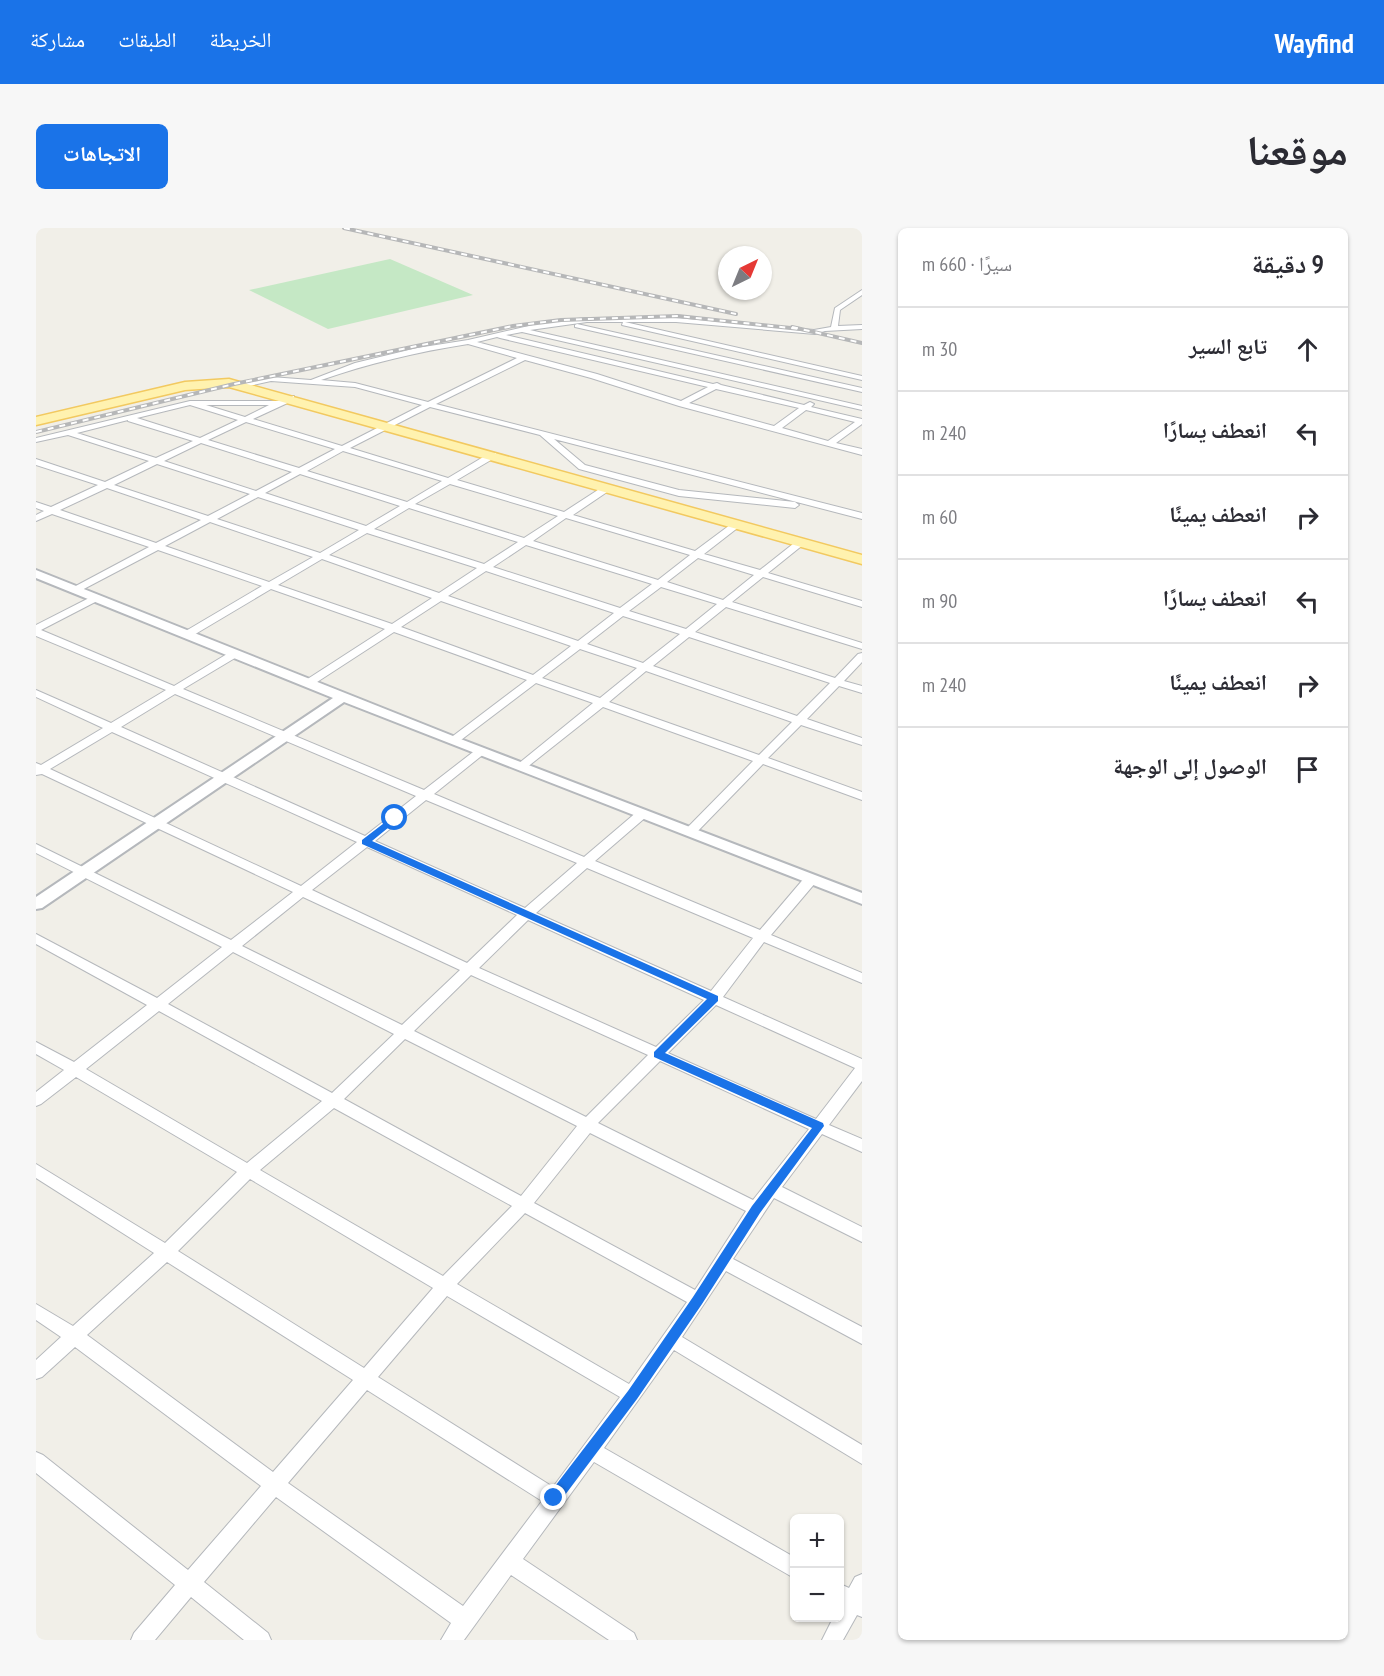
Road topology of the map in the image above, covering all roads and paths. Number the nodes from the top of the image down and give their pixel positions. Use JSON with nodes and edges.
{"nodes":[{"id":1,"x":862,"y":292,"type":"edge"},
{"id":2,"x":608,"y":320,"type":"junction"},
{"id":3,"x":563,"y":323,"type":"junction"},
{"id":4,"x":862,"y":327,"type":"edge"},
{"id":5,"x":834,"y":328,"type":"junction"},
{"id":6,"x":520,"y":329,"type":"junction"},
{"id":7,"x":495,"y":335,"type":"junction"},
{"id":8,"x":666,"y":336,"type":"junction"},
{"id":9,"x":468,"y":342,"type":"junction"},
{"id":10,"x":652,"y":343,"type":"junction"},
{"id":11,"x":631,"y":355,"type":"junction"},
{"id":12,"x":524,"y":357,"type":"junction"},
{"id":13,"x":761,"y":357,"type":"junction"},
{"id":14,"x":616,"y":364,"type":"junction"},
{"id":15,"x":749,"y":365,"type":"junction"},
{"id":16,"x":862,"y":367,"type":"edge"},
{"id":17,"x":850,"y":375,"type":"junction"},
{"id":18,"x":594,"y":376,"type":"junction"},
{"id":19,"x":727,"y":378,"type":"junction"},
{"id":20,"x":862,"y":378,"type":"edge"},
{"id":21,"x":306,"y":383,"type":"junction"},
{"id":22,"x":838,"y":384,"type":"junction"},
{"id":23,"x":240,"y":386,"type":"junction"},
{"id":24,"x":713,"y":387,"type":"junction"},
{"id":25,"x":862,"y":390,"type":"edge"},
{"id":26,"x":818,"y":398,"type":"junction"},
{"id":27,"x":285,"y":401,"type":"junction"},
{"id":28,"x":189,"y":403,"type":"junction"},
{"id":29,"x":431,"y":404,"type":"junction"},
{"id":30,"x":682,"y":404,"type":"junction"},
{"id":31,"x":806,"y":407,"type":"junction"},
{"id":32,"x":862,"y":408,"type":"edge"},
{"id":33,"x":131,"y":419,"type":"junction"},
{"id":34,"x":245,"y":420,"type":"junction"},
{"id":35,"x":36,"y":421,"type":"edge"},
{"id":36,"x":862,"y":421,"type":"edge"},
{"id":37,"x":387,"y":425,"type":"junction"},
{"id":38,"x":775,"y":429,"type":"junction"},
{"id":39,"x":540,"y":432,"type":"junction"},
{"id":40,"x":70,"y":433,"type":"junction"},
{"id":41,"x":36,"y":440,"type":"edge"},
{"id":42,"x":200,"y":441,"type":"junction"},
{"id":43,"x":829,"y":444,"type":"junction"},
{"id":44,"x":342,"y":449,"type":"junction"},
{"id":45,"x":862,"y":452,"type":"edge"},
{"id":46,"x":493,"y":455,"type":"junction"},
{"id":47,"x":36,"y":462,"type":"edge"},
{"id":48,"x":155,"y":462,"type":"junction"},
{"id":49,"x":300,"y":471,"type":"junction"},
{"id":50,"x":449,"y":481,"type":"junction"},
{"id":51,"x":106,"y":485,"type":"junction"},
{"id":52,"x":607,"y":488,"type":"junction"},
{"id":53,"x":679,"y":493,"type":"junction"},
{"id":54,"x":256,"y":494,"type":"junction"},
{"id":55,"x":410,"y":504,"type":"junction"},
{"id":56,"x":36,"y":505,"type":"edge"},
{"id":57,"x":52,"y":510,"type":"junction"},
{"id":58,"x":687,"y":510,"type":"junction"},
{"id":59,"x":838,"y":510,"type":"junction"},
{"id":60,"x":565,"y":515,"type":"junction"},
{"id":61,"x":862,"y":516,"type":"edge"},
{"id":62,"x":36,"y":518,"type":"edge"},
{"id":63,"x":209,"y":519,"type":"junction"},
{"id":64,"x":737,"y":524,"type":"junction"},
{"id":65,"x":365,"y":530,"type":"junction"},
{"id":66,"x":526,"y":541,"type":"junction"},
{"id":67,"x":801,"y":542,"type":"junction"},
{"id":68,"x":159,"y":546,"type":"junction"},
{"id":69,"x":697,"y":555,"type":"junction"},
{"id":70,"x":321,"y":556,"type":"junction"},
{"id":71,"x":862,"y":560,"type":"edge"},
{"id":72,"x":484,"y":568,"type":"junction"},
{"id":73,"x":36,"y":574,"type":"edge"},
{"id":74,"x":762,"y":574,"type":"junction"},
{"id":75,"x":660,"y":583,"type":"junction"},
{"id":76,"x":272,"y":585,"type":"junction"},
{"id":77,"x":75,"y":590,"type":"junction"},
{"id":78,"x":95,"y":598,"type":"junction"},
{"id":79,"x":439,"y":598,"type":"junction"},
{"id":80,"x":724,"y":604,"type":"junction"},
{"id":81,"x":862,"y":604,"type":"edge"},
{"id":82,"x":621,"y":613,"type":"junction"},
{"id":83,"x":393,"y":628,"type":"junction"},
{"id":84,"x":36,"y":631,"type":"edge"},
{"id":85,"x":188,"y":634,"type":"junction"},
{"id":86,"x":687,"y":634,"type":"junction"},
{"id":87,"x":578,"y":645,"type":"junction"},
{"id":88,"x":862,"y":646,"type":"edge"},
{"id":89,"x":236,"y":653,"type":"junction"},
{"id":90,"x":862,"y":656,"type":"edge"},
{"id":91,"x":644,"y":668,"type":"junction"},
{"id":92,"x":533,"y":680,"type":"junction"},
{"id":93,"x":310,"y":682,"type":"junction"},
{"id":94,"x":837,"y":682,"type":"junction"},
{"id":95,"x":174,"y":690,"type":"junction"},
{"id":96,"x":862,"y":690,"type":"edge"},
{"id":97,"x":36,"y":693,"type":"edge"},
{"id":98,"x":344,"y":696,"type":"junction"},
{"id":99,"x":600,"y":703,"type":"junction"},
{"id":100,"x":799,"y":720,"type":"junction"},
{"id":101,"x":112,"y":727,"type":"junction"},
{"id":102,"x":284,"y":736,"type":"junction"},
{"id":103,"x":453,"y":741,"type":"junction"},
{"id":104,"x":862,"y":742,"type":"edge"},
{"id":105,"x":481,"y":751,"type":"junction"},
{"id":106,"x":760,"y":760,"type":"junction"},
{"id":107,"x":522,"y":766,"type":"junction"},
{"id":108,"x":38,"y":770,"type":"edge"},
{"id":109,"x":223,"y":777,"type":"junction"},
{"id":110,"x":425,"y":795,"type":"junction"},
{"id":111,"x":862,"y":796,"type":"edge"},
{"id":112,"x":642,"y":814,"type":"junction"},
{"id":113,"x":156,"y":823,"type":"junction"},
{"id":114,"x":690,"y":832,"type":"junction"},
{"id":115,"x":366,"y":842,"type":"junction"},
{"id":116,"x":36,"y":848,"type":"edge"},
{"id":117,"x":585,"y":862,"type":"junction"},
{"id":118,"x":84,"y":872,"type":"junction"},
{"id":119,"x":811,"y":879,"type":"junction"},
{"id":120,"x":302,"y":891,"type":"junction"},
{"id":121,"x":862,"y":898,"type":"edge"},
{"id":122,"x":36,"y":904,"type":"edge"},
{"id":123,"x":526,"y":914,"type":"junction"},
{"id":124,"x":762,"y":936,"type":"junction"},
{"id":125,"x":36,"y":938,"type":"edge"},
{"id":126,"x":232,"y":946,"type":"junction"},
{"id":127,"x":469,"y":969,"type":"junction"},
{"id":128,"x":862,"y":978,"type":"edge"},
{"id":129,"x":714,"y":998,"type":"junction"},
{"id":130,"x":157,"y":1005,"type":"junction"},
{"id":131,"x":402,"y":1032,"type":"junction"},
{"id":132,"x":36,"y":1047,"type":"edge"},
{"id":133,"x":658,"y":1054,"type":"junction"},
{"id":134,"x":862,"y":1065,"type":"edge"},
{"id":135,"x":74,"y":1070,"type":"junction"},
{"id":136,"x":862,"y":1070,"type":"edge"},
{"id":137,"x":36,"y":1100,"type":"edge"},
{"id":138,"x":333,"y":1101,"type":"junction"},
{"id":139,"x":587,"y":1125,"type":"junction"},
{"id":140,"x":819,"y":1126,"type":"junction"},
{"id":141,"x":862,"y":1146,"type":"edge"},
{"id":142,"x":36,"y":1170,"type":"edge"},
{"id":143,"x":248,"y":1171,"type":"junction"},
{"id":144,"x":771,"y":1189,"type":"junction"},
{"id":145,"x":523,"y":1205,"type":"junction"},
{"id":146,"x":756,"y":1209,"type":"junction"},
{"id":147,"x":862,"y":1235,"type":"edge"},
{"id":148,"x":166,"y":1252,"type":"junction"},
{"id":149,"x":722,"y":1261,"type":"junction"},
{"id":150,"x":445,"y":1286,"type":"junction"},
{"id":151,"x":698,"y":1300,"type":"junction"},
{"id":152,"x":36,"y":1311,"type":"edge"},
{"id":153,"x":74,"y":1336,"type":"junction"},
{"id":154,"x":862,"y":1336,"type":"edge"},
{"id":155,"x":671,"y":1339,"type":"junction"},
{"id":156,"x":36,"y":1371,"type":"edge"},
{"id":157,"x":365,"y":1379,"type":"junction"},
{"id":158,"x":632,"y":1395,"type":"junction"},
{"id":159,"x":590,"y":1450,"type":"junction"},
{"id":160,"x":862,"y":1455,"type":"edge"},
{"id":161,"x":36,"y":1461,"type":"edge"},
{"id":162,"x":274,"y":1484,"type":"junction"},
{"id":163,"x":554,"y":1498,"type":"junction"},
{"id":164,"x":508,"y":1561,"type":"junction"},
{"id":165,"x":790,"y":1565,"type":"edge"},
{"id":166,"x":189,"y":1584,"type":"junction"},
{"id":167,"x":854,"y":1597,"type":"edge"},
{"id":168,"x":465,"y":1620,"type":"junction"},
{"id":169,"x":141,"y":1640,"type":"edge"},
{"id":170,"x":261,"y":1640,"type":"edge"},
{"id":171,"x":451,"y":1640,"type":"edge"},
{"id":172,"x":627,"y":1640,"type":"edge"},
{"id":173,"x":832,"y":1640,"type":"edge"}],
"edges":[{"from":1,"to":5,"type":"street"},
{"from":2,"to":3,"type":"street"},
{"from":2,"to":5,"type":"street"},
{"from":2,"to":8,"type":"street"},
{"from":3,"to":6,"type":"street"},
{"from":3,"to":10,"type":"street"},
{"from":4,"to":5,"type":"street"},
{"from":6,"to":7,"type":"street"},
{"from":6,"to":11,"type":"street"},
{"from":7,"to":9,"type":"street"},
{"from":7,"to":14,"type":"street"},
{"from":8,"to":10,"type":"street"},
{"from":8,"to":13,"type":"street"},
{"from":9,"to":12,"type":"street"},
{"from":9,"to":21,"type":"street"},
{"from":10,"to":11,"type":"street"},
{"from":10,"to":15,"type":"street"},
{"from":11,"to":14,"type":"street"},
{"from":11,"to":19,"type":"street"},
{"from":12,"to":18,"type":"street"},
{"from":12,"to":29,"type":"street"},
{"from":13,"to":15,"type":"street"},
{"from":13,"to":17,"type":"street"},
{"from":14,"to":18,"type":"street"},
{"from":14,"to":24,"type":"street"},
{"from":15,"to":19,"type":"street"},
{"from":15,"to":22,"type":"street"},
{"from":16,"to":17,"type":"street"},
{"from":17,"to":20,"type":"street"},
{"from":17,"to":22,"type":"street"},
{"from":18,"to":30,"type":"street"},
{"from":19,"to":24,"type":"street"},
{"from":19,"to":26,"type":"street"},
{"from":21,"to":23,"type":"street"},
{"from":21,"to":29,"type":"street"},
{"from":22,"to":25,"type":"street"},
{"from":22,"to":26,"type":"street"},
{"from":23,"to":27,"type":"main road"},
{"from":23,"to":35,"type":"main road"},
{"from":24,"to":30,"type":"street"},
{"from":24,"to":31,"type":"street"},
{"from":26,"to":31,"type":"street"},
{"from":26,"to":32,"type":"street"},
{"from":27,"to":28,"type":"street"},
{"from":27,"to":34,"type":"street"},
{"from":27,"to":37,"type":"main road"},
{"from":28,"to":33,"type":"street"},
{"from":28,"to":34,"type":"street"},
{"from":29,"to":37,"type":"street"},
{"from":29,"to":39,"type":"street"},
{"from":30,"to":38,"type":"street"},
{"from":31,"to":36,"type":"street"},
{"from":31,"to":38,"type":"street"},
{"from":33,"to":40,"type":"street"},
{"from":33,"to":42,"type":"street"},
{"from":34,"to":42,"type":"street"},
{"from":34,"to":44,"type":"street"},
{"from":36,"to":43,"type":"street"},
{"from":37,"to":44,"type":"street"},
{"from":37,"to":46,"type":"main road"},
{"from":38,"to":43,"type":"street"},
{"from":39,"to":53,"type":"street"},
{"from":39,"to":59,"type":"street"},
{"from":40,"to":41,"type":"street"},
{"from":40,"to":48,"type":"street"},
{"from":42,"to":48,"type":"street"},
{"from":42,"to":49,"type":"street"},
{"from":43,"to":45,"type":"street"},
{"from":44,"to":49,"type":"street"},
{"from":44,"to":50,"type":"street"},
{"from":46,"to":50,"type":"street"},
{"from":46,"to":52,"type":"main road"},
{"from":47,"to":51,"type":"street"},
{"from":48,"to":51,"type":"street"},
{"from":48,"to":54,"type":"street"},
{"from":49,"to":54,"type":"street"},
{"from":49,"to":55,"type":"street"},
{"from":50,"to":55,"type":"street"},
{"from":50,"to":60,"type":"street"},
{"from":51,"to":57,"type":"street"},
{"from":51,"to":63,"type":"street"},
{"from":52,"to":58,"type":"main road"},
{"from":52,"to":60,"type":"street"},
{"from":53,"to":58,"type":"street"},
{"from":53,"to":59,"type":"street"},
{"from":54,"to":63,"type":"street"},
{"from":54,"to":65,"type":"street"},
{"from":55,"to":65,"type":"street"},
{"from":55,"to":66,"type":"street"},
{"from":56,"to":57,"type":"street"},
{"from":57,"to":62,"type":"street"},
{"from":57,"to":68,"type":"street"},
{"from":58,"to":64,"type":"main road"},
{"from":59,"to":61,"type":"street"},
{"from":60,"to":66,"type":"street"},
{"from":60,"to":69,"type":"street"},
{"from":63,"to":68,"type":"street"},
{"from":63,"to":70,"type":"street"},
{"from":64,"to":67,"type":"main road"},
{"from":64,"to":69,"type":"street"},
{"from":65,"to":70,"type":"street"},
{"from":65,"to":72,"type":"street"},
{"from":66,"to":72,"type":"street"},
{"from":66,"to":75,"type":"street"},
{"from":67,"to":71,"type":"main road"},
{"from":67,"to":74,"type":"street"},
{"from":68,"to":76,"type":"street"},
{"from":68,"to":77,"type":"street"},
{"from":69,"to":74,"type":"street"},
{"from":69,"to":75,"type":"street"},
{"from":70,"to":76,"type":"street"},
{"from":70,"to":79,"type":"street"},
{"from":72,"to":79,"type":"street"},
{"from":72,"to":82,"type":"street"},
{"from":73,"to":77,"type":"street"},
{"from":74,"to":80,"type":"street"},
{"from":74,"to":81,"type":"street"},
{"from":75,"to":80,"type":"street"},
{"from":75,"to":82,"type":"street"},
{"from":76,"to":83,"type":"street"},
{"from":76,"to":85,"type":"street"},
{"from":77,"to":78,"type":"street"},
{"from":78,"to":84,"type":"street"},
{"from":78,"to":85,"type":"street"},
{"from":79,"to":83,"type":"street"},
{"from":79,"to":87,"type":"street"},
{"from":80,"to":86,"type":"street"},
{"from":80,"to":88,"type":"street"},
{"from":82,"to":86,"type":"street"},
{"from":82,"to":87,"type":"street"},
{"from":83,"to":92,"type":"street"},
{"from":83,"to":93,"type":"street"},
{"from":84,"to":95,"type":"street"},
{"from":85,"to":89,"type":"street"},
{"from":86,"to":91,"type":"street"},
{"from":86,"to":94,"type":"street"},
{"from":87,"to":91,"type":"street"},
{"from":87,"to":92,"type":"street"},
{"from":89,"to":93,"type":"street"},
{"from":89,"to":95,"type":"street"},
{"from":90,"to":94,"type":"street"},
{"from":91,"to":99,"type":"street"},
{"from":91,"to":100,"type":"street"},
{"from":92,"to":99,"type":"street"},
{"from":92,"to":103,"type":"street"},
{"from":93,"to":98,"type":"street"},
{"from":94,"to":96,"type":"street"},
{"from":94,"to":100,"type":"street"},
{"from":95,"to":101,"type":"street"},
{"from":95,"to":102,"type":"street"},
{"from":97,"to":101,"type":"street"},
{"from":98,"to":102,"type":"street"},
{"from":98,"to":103,"type":"street"},
{"from":99,"to":106,"type":"street"},
{"from":99,"to":107,"type":"street"},
{"from":100,"to":104,"type":"street"},
{"from":100,"to":106,"type":"street"},
{"from":101,"to":108,"type":"street"},
{"from":101,"to":109,"type":"street"},
{"from":102,"to":109,"type":"street"},
{"from":102,"to":110,"type":"street"},
{"from":103,"to":105,"type":"street"},
{"from":105,"to":107,"type":"street"},
{"from":105,"to":110,"type":"street"},
{"from":106,"to":111,"type":"street"},
{"from":106,"to":114,"type":"street"},
{"from":107,"to":112,"type":"street"},
{"from":108,"to":113,"type":"street"},
{"from":109,"to":113,"type":"street"},
{"from":109,"to":115,"type":"street"},
{"from":110,"to":115,"type":"street"},
{"from":110,"to":117,"type":"street"},
{"from":112,"to":114,"type":"street"},
{"from":112,"to":117,"type":"street"},
{"from":113,"to":118,"type":"street"},
{"from":113,"to":120,"type":"street"},
{"from":114,"to":119,"type":"street"},
{"from":115,"to":120,"type":"street"},
{"from":115,"to":123,"type":"street"},
{"from":116,"to":118,"type":"street"},
{"from":117,"to":123,"type":"street"},
{"from":117,"to":124,"type":"street"},
{"from":118,"to":122,"type":"street"},
{"from":118,"to":126,"type":"street"},
{"from":119,"to":121,"type":"street"},
{"from":119,"to":124,"type":"street"},
{"from":120,"to":126,"type":"street"},
{"from":120,"to":127,"type":"street"},
{"from":123,"to":127,"type":"street"},
{"from":123,"to":129,"type":"street"},
{"from":124,"to":128,"type":"street"},
{"from":124,"to":129,"type":"street"},
{"from":125,"to":130,"type":"street"},
{"from":126,"to":130,"type":"street"},
{"from":126,"to":131,"type":"street"},
{"from":127,"to":131,"type":"street"},
{"from":127,"to":133,"type":"street"},
{"from":129,"to":133,"type":"street"},
{"from":129,"to":134,"type":"street"},
{"from":130,"to":135,"type":"street"},
{"from":130,"to":138,"type":"street"},
{"from":131,"to":138,"type":"street"},
{"from":131,"to":139,"type":"street"},
{"from":132,"to":135,"type":"street"},
{"from":133,"to":139,"type":"street"},
{"from":133,"to":140,"type":"street"},
{"from":135,"to":137,"type":"street"},
{"from":135,"to":143,"type":"street"},
{"from":136,"to":140,"type":"street"},
{"from":138,"to":143,"type":"street"},
{"from":138,"to":145,"type":"street"},
{"from":139,"to":145,"type":"street"},
{"from":139,"to":146,"type":"street"},
{"from":140,"to":141,"type":"street"},
{"from":140,"to":144,"type":"street"},
{"from":142,"to":148,"type":"street"},
{"from":143,"to":148,"type":"street"},
{"from":143,"to":150,"type":"street"},
{"from":144,"to":146,"type":"street"},
{"from":144,"to":147,"type":"street"},
{"from":145,"to":150,"type":"street"},
{"from":145,"to":151,"type":"street"},
{"from":146,"to":149,"type":"street"},
{"from":148,"to":153,"type":"street"},
{"from":148,"to":157,"type":"street"},
{"from":149,"to":151,"type":"street"},
{"from":149,"to":154,"type":"street"},
{"from":150,"to":157,"type":"street"},
{"from":150,"to":158,"type":"street"},
{"from":151,"to":155,"type":"street"},
{"from":152,"to":153,"type":"street"},
{"from":153,"to":156,"type":"street"},
{"from":153,"to":162,"type":"street"},
{"from":155,"to":158,"type":"street"},
{"from":155,"to":160,"type":"street"},
{"from":157,"to":162,"type":"street"},
{"from":157,"to":163,"type":"street"},
{"from":158,"to":159,"type":"street"},
{"from":159,"to":163,"type":"street"},
{"from":159,"to":165,"type":"street"},
{"from":161,"to":166,"type":"street"},
{"from":162,"to":166,"type":"street"},
{"from":162,"to":168,"type":"street"},
{"from":163,"to":164,"type":"street"},
{"from":164,"to":168,"type":"street"},
{"from":164,"to":172,"type":"street"},
{"from":166,"to":169,"type":"street"},
{"from":166,"to":170,"type":"street"},
{"from":167,"to":173,"type":"street"},
{"from":168,"to":171,"type":"street"}]}
